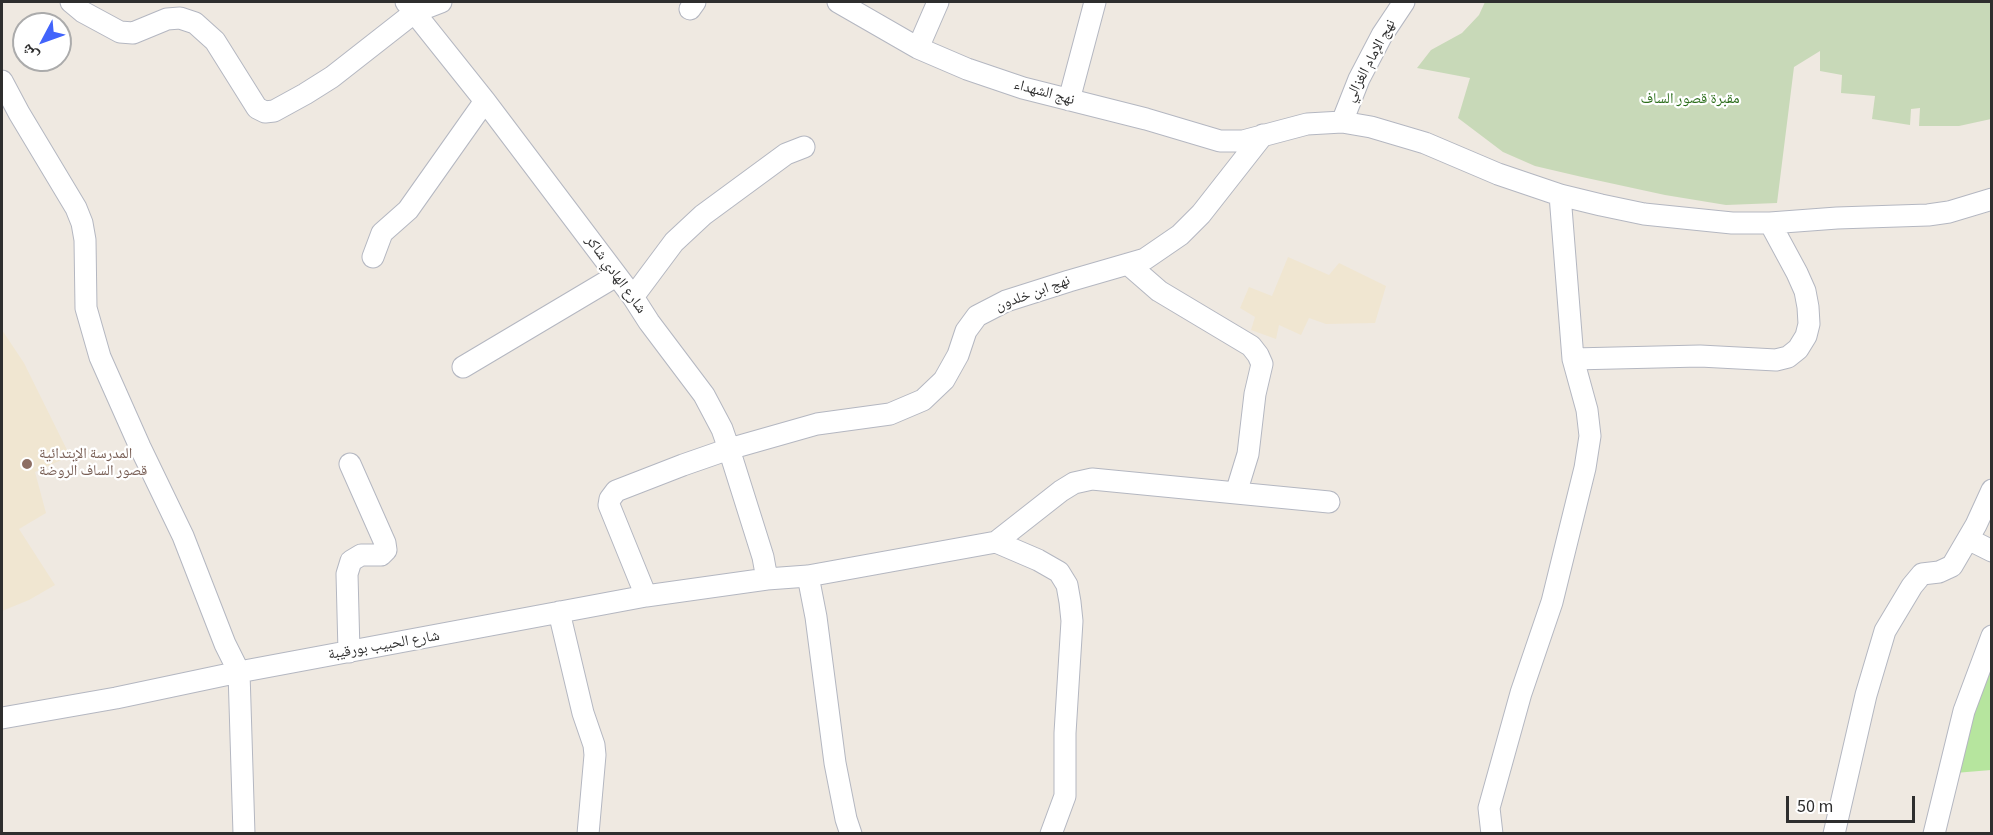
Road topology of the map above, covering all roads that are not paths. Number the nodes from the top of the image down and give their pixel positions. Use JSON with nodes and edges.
{"nodes":[{"id":1,"x":71,"y":2,"type":"edge"},
{"id":2,"x":441,"y":2,"type":"edge"},
{"id":3,"x":838,"y":2,"type":"edge"},
{"id":4,"x":938,"y":2,"type":"edge"},
{"id":5,"x":1095,"y":2,"type":"edge"},
{"id":6,"x":1404,"y":2,"type":"edge"},
{"id":7,"x":410,"y":7,"type":"edge"},
{"id":8,"x":918,"y":48,"type":"junction"},
{"id":9,"x":2,"y":81,"type":"edge"},
{"id":10,"x":1069,"y":99,"type":"junction"},
{"id":11,"x":485,"y":101,"type":"junction"},
{"id":12,"x":1342,"y":122,"type":"junction"},
{"id":13,"x":1263,"y":135,"type":"junction"},
{"id":14,"x":804,"y":147,"type":"dead end"},
{"id":15,"x":1560,"y":195,"type":"junction"},
{"id":16,"x":1992,"y":199,"type":"edge"},
{"id":17,"x":1770,"y":223,"type":"junction"},
{"id":18,"x":373,"y":257,"type":"dead end"},
{"id":19,"x":1128,"y":264,"type":"junction"},
{"id":20,"x":616,"y":276,"type":"junction"},
{"id":21,"x":633,"y":297,"type":"junction"},
{"id":22,"x":1573,"y":359,"type":"junction"},
{"id":23,"x":463,"y":367,"type":"dead end"},
{"id":24,"x":729,"y":449,"type":"junction"},
{"id":25,"x":350,"y":464,"type":"dead end"},
{"id":26,"x":1992,"y":490,"type":"edge"},
{"id":27,"x":1236,"y":493,"type":"junction"},
{"id":28,"x":1329,"y":502,"type":"dead end"},
{"id":29,"x":1968,"y":539,"type":"junction"},
{"id":30,"x":996,"y":542,"type":"junction"},
{"id":31,"x":1992,"y":551,"type":"edge"},
{"id":32,"x":808,"y":576,"type":"junction"},
{"id":33,"x":768,"y":579,"type":"junction"},
{"id":34,"x":646,"y":596,"type":"junction"},
{"id":35,"x":559,"y":612,"type":"junction"},
{"id":36,"x":1992,"y":636,"type":"edge"},
{"id":37,"x":350,"y":652,"type":"junction"},
{"id":38,"x":239,"y":672,"type":"junction"},
{"id":39,"x":2,"y":718,"type":"edge"},
{"id":40,"x":244,"y":834,"type":"edge"},
{"id":41,"x":588,"y":834,"type":"edge"},
{"id":42,"x":851,"y":834,"type":"edge"},
{"id":43,"x":1052,"y":834,"type":"edge"},
{"id":44,"x":1492,"y":834,"type":"edge"},
{"id":45,"x":1834,"y":834,"type":"edge"},
{"id":46,"x":1934,"y":834,"type":"edge"}],
"edges":[{"from":1,"to":7,"type":"street"},
{"from":2,"to":7,"type":"street"},
{"from":3,"to":8,"type":"street","name":"نهج الشهداء"},
{"from":4,"to":8,"type":"street"},
{"from":5,"to":10,"type":"street"},
{"from":6,"to":12,"type":"street","name":"نهج الإمام الغزالي"},
{"from":7,"to":11,"type":"street","name":"شارع الهادي شاكر"},
{"from":8,"to":10,"type":"street","name":"نهج الشهداء"},
{"from":9,"to":38,"type":"street"},
{"from":10,"to":13,"type":"street","name":"نهج الشهداء"},
{"from":11,"to":18,"type":"street"},
{"from":11,"to":20,"type":"street","name":"شارع الهادي شاكر"},
{"from":12,"to":13,"type":"street","name":"نهج الشهداء"},
{"from":12,"to":15,"type":"street","name":"نهج الشهداء"},
{"from":13,"to":19,"type":"street","name":"نهج ابن خلدون"},
{"from":14,"to":21,"type":"street"},
{"from":15,"to":17,"type":"street","name":"نهج الشهداء"},
{"from":15,"to":22,"type":"street"},
{"from":16,"to":17,"type":"street","name":"نهج الشهداء"},
{"from":17,"to":22,"type":"street"},
{"from":19,"to":24,"type":"street","name":"نهج ابن خلدون"},
{"from":19,"to":27,"type":"street"},
{"from":20,"to":21,"type":"street","name":"شارع الهادي شاكر"},
{"from":20,"to":23,"type":"street"},
{"from":21,"to":24,"type":"street","name":"شارع الهادي شاكر"},
{"from":22,"to":44,"type":"street"},
{"from":24,"to":33,"type":"street","name":"شارع الهادي شاكر"},
{"from":24,"to":34,"type":"street","name":"نهج ابن خلدون"},
{"from":25,"to":37,"type":"street"},
{"from":26,"to":29,"type":"street"},
{"from":27,"to":28,"type":"street"},
{"from":27,"to":30,"type":"street"},
{"from":29,"to":31,"type":"street"},
{"from":29,"to":45,"type":"street"},
{"from":30,"to":32,"type":"street","name":"شارع الحبيب بورقيبة"},
{"from":30,"to":43,"type":"street"},
{"from":32,"to":33,"type":"street","name":"شارع الحبيب بورقيبة"},
{"from":32,"to":42,"type":"street"},
{"from":33,"to":34,"type":"street","name":"شارع الحبيب بورقيبة"},
{"from":34,"to":35,"type":"street","name":"شارع الحبيب بورقيبة"},
{"from":35,"to":37,"type":"street","name":"شارع الحبيب بورقيبة"},
{"from":35,"to":41,"type":"street"},
{"from":36,"to":46,"type":"street"},
{"from":37,"to":38,"type":"street","name":"شارع الحبيب بورقيبة"},
{"from":38,"to":39,"type":"street","name":"شارع الحبيب بورقيبة"},
{"from":38,"to":40,"type":"street"}]}
